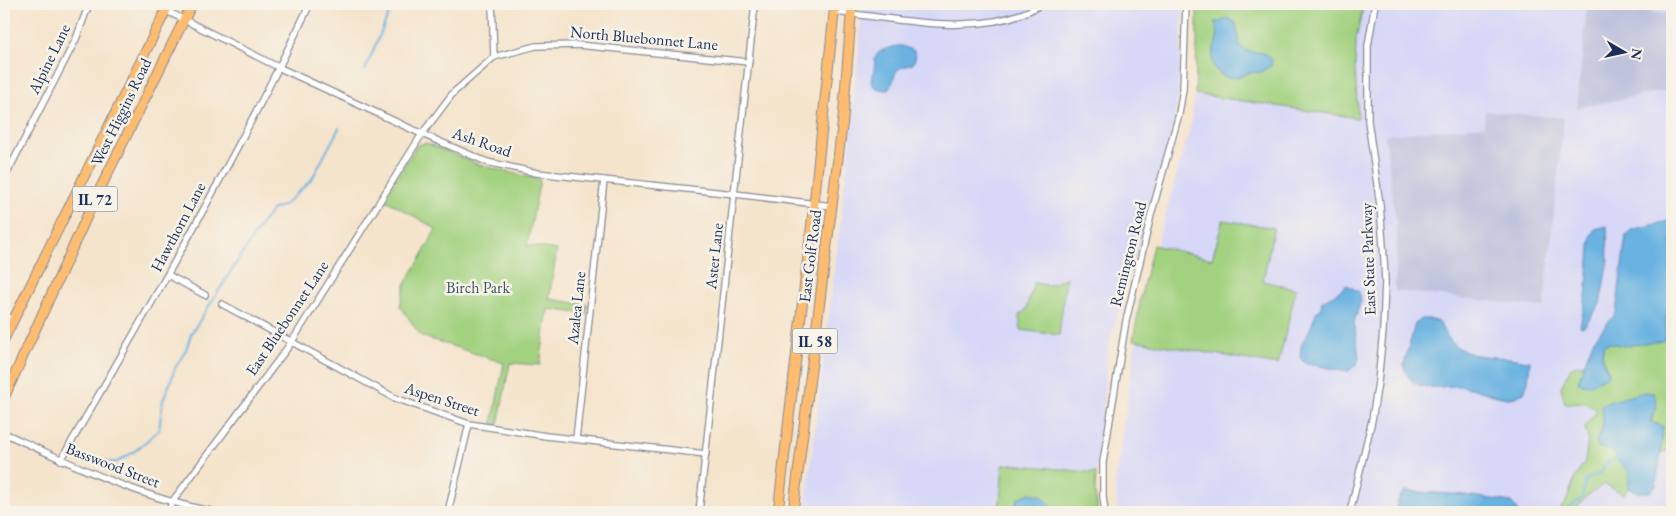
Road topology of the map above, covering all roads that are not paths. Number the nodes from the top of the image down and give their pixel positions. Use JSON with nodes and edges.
{"nodes":[{"id":1,"x":89,"y":4,"type":"edge"},
{"id":2,"x":153,"y":4,"type":"edge"},
{"id":3,"x":192,"y":4,"type":"edge"},
{"id":4,"x":310,"y":4,"type":"edge"},
{"id":5,"x":492,"y":4,"type":"edge"},
{"id":6,"x":756,"y":4,"type":"edge"},
{"id":7,"x":852,"y":4,"type":"edge"},
{"id":8,"x":1042,"y":4,"type":"edge"},
{"id":9,"x":1186,"y":4,"type":"edge"},
{"id":10,"x":1375,"y":4,"type":"edge"},
{"id":11,"x":167,"y":7,"type":"edge"},
{"id":12,"x":835,"y":8,"type":"edge"},
{"id":13,"x":852,"y":14,"type":"junction"},
{"id":14,"x":184,"y":20,"type":"junction"},
{"id":15,"x":494,"y":57,"type":"junction"},
{"id":16,"x":749,"y":62,"type":"junction"},
{"id":17,"x":280,"y":68,"type":"junction"},
{"id":18,"x":422,"y":134,"type":"junction"},
{"id":19,"x":4,"y":179,"type":"edge"},
{"id":20,"x":604,"y":180,"type":"junction"},
{"id":21,"x":735,"y":194,"type":"junction"},
{"id":22,"x":814,"y":204,"type":"junction"},
{"id":23,"x":832,"y":206,"type":"junction"},
{"id":24,"x":168,"y":275,"type":"junction"},
{"id":25,"x":205,"y":295,"type":"dead end"},
{"id":26,"x":222,"y":304,"type":"dead end"},
{"id":27,"x":8,"y":318,"type":"edge"},
{"id":28,"x":4,"y":339,"type":"edge"},
{"id":29,"x":291,"y":343,"type":"junction"},
{"id":30,"x":4,"y":398,"type":"edge"},
{"id":31,"x":469,"y":424,"type":"junction"},
{"id":32,"x":4,"y":433,"type":"edge"},
{"id":33,"x":576,"y":439,"type":"junction"},
{"id":34,"x":706,"y":454,"type":"junction"},
{"id":35,"x":61,"y":460,"type":"junction"},
{"id":36,"x":172,"y":502,"type":"junction"},
{"id":37,"x":169,"y":512,"type":"edge"},
{"id":38,"x":216,"y":512,"type":"edge"},
{"id":39,"x":448,"y":512,"type":"edge"},
{"id":40,"x":699,"y":512,"type":"edge"},
{"id":41,"x":778,"y":512,"type":"edge"},
{"id":42,"x":793,"y":512,"type":"edge"},
{"id":43,"x":1105,"y":512,"type":"edge"},
{"id":44,"x":1350,"y":512,"type":"edge"}],
"edges":[{"from":1,"to":19,"type":"street","name":"Alpine Lane"},
{"from":2,"to":11,"type":"street","name":"Ash Road"},
{"from":3,"to":14,"type":"main road","name":"West Higgins Road","number":"IL 72"},
{"from":4,"to":17,"type":"street","name":"Hawthorn Lane"},
{"from":5,"to":15,"type":"street"},
{"from":6,"to":16,"type":"street","name":"Aster Lane"},
{"from":7,"to":13,"type":"main road","name":"East Golf Road","number":"IL 58"},
{"from":8,"to":13,"type":"street"},
{"from":9,"to":43,"type":"street","name":"Remington Road"},
{"from":10,"to":44,"type":"street","name":"East State Parkway"},
{"from":11,"to":14,"type":"street","name":"Ash Road"},
{"from":11,"to":27,"type":"main road","name":"West Higgins Road","number":"IL 72"},
{"from":12,"to":13,"type":"street"},
{"from":12,"to":22,"type":"main road","name":"East Golf Road","number":"IL 58"},
{"from":13,"to":23,"type":"main road","name":"East Golf Road","number":"IL 58"},
{"from":14,"to":17,"type":"street","name":"Ash Road"},
{"from":14,"to":30,"type":"main road","name":"West Higgins Road","number":"IL 72"},
{"from":15,"to":16,"type":"street","name":"North Bluebonnet Lane"},
{"from":15,"to":18,"type":"street","name":"North Bluebonnet Lane"},
{"from":16,"to":21,"type":"street","name":"Aster Lane"},
{"from":17,"to":18,"type":"street","name":"Ash Road"},
{"from":17,"to":24,"type":"street","name":"Hawthorn Lane"},
{"from":18,"to":20,"type":"street","name":"Ash Road"},
{"from":18,"to":29,"type":"street","name":"East Bluebonnet Lane"},
{"from":20,"to":21,"type":"street","name":"Ash Road"},
{"from":20,"to":33,"type":"street","name":"Azalea Lane"},
{"from":21,"to":22,"type":"street","name":"Ash Road"},
{"from":21,"to":34,"type":"street","name":"Aster Lane"},
{"from":22,"to":23,"type":"street","name":"Ash Road"},
{"from":22,"to":41,"type":"main road","name":"East Golf Road","number":"IL 58"},
{"from":23,"to":42,"type":"main road","name":"East Golf Road","number":"IL 58"},
{"from":24,"to":25,"type":"street"},
{"from":24,"to":35,"type":"street","name":"Hawthorn Lane"},
{"from":26,"to":29,"type":"street","name":"Aspen Street"},
{"from":27,"to":28,"type":"main road","name":"West Higgins Road","number":"IL 72"},
{"from":29,"to":31,"type":"street","name":"Aspen Street"},
{"from":29,"to":36,"type":"street","name":"East Bluebonnet Lane"},
{"from":31,"to":33,"type":"street","name":"Aspen Street"},
{"from":31,"to":39,"type":"street"},
{"from":32,"to":35,"type":"street","name":"Basswood Street"},
{"from":33,"to":34,"type":"street","name":"Aspen Street"},
{"from":34,"to":40,"type":"street","name":"Aster Lane"},
{"from":35,"to":36,"type":"street","name":"Basswood Street"},
{"from":36,"to":37,"type":"street","name":"East Bluebonnet Lane"},
{"from":36,"to":38,"type":"street","name":"Basswood Street"}]}
